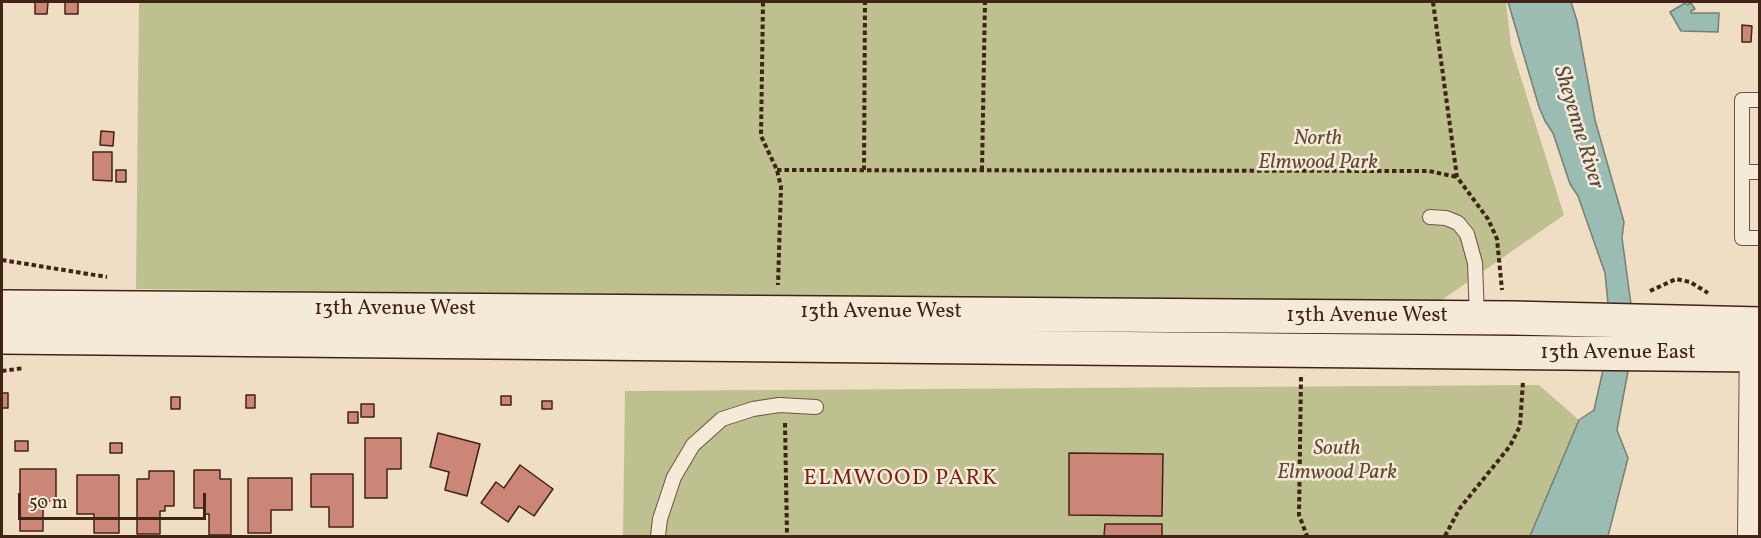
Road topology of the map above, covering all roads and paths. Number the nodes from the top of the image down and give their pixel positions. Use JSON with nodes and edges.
{"nodes":[{"id":1,"x":763,"y":2,"type":"edge"},
{"id":2,"x":865,"y":2,"type":"edge"},
{"id":3,"x":985,"y":2,"type":"edge"},
{"id":4,"x":1434,"y":2,"type":"edge"},
{"id":5,"x":1760,"y":100,"type":"edge"},
{"id":6,"x":777,"y":170,"type":"junction"},
{"id":7,"x":864,"y":170,"type":"junction"},
{"id":8,"x":982,"y":170,"type":"junction"},
{"id":9,"x":1742,"y":172,"type":"junction"},
{"id":10,"x":1760,"y":172,"type":"edge"},
{"id":11,"x":1457,"y":177,"type":"junction"},
{"id":12,"x":1430,"y":217,"type":"dead end"},
{"id":13,"x":1760,"y":238,"type":"edge"},
{"id":14,"x":778,"y":285,"type":"dead end"},
{"id":15,"x":1502,"y":290,"type":"dead end"},
{"id":16,"x":2,"y":307,"type":"edge"},
{"id":17,"x":1477,"y":335,"type":"junction"},
{"id":18,"x":2,"y":338,"type":"edge"},
{"id":19,"x":1756,"y":339,"type":"edge"},
{"id":20,"x":1302,"y":367,"type":"dead end"},
{"id":21,"x":1523,"y":380,"type":"dead end"},
{"id":22,"x":779,"y":405,"type":"junction"},
{"id":23,"x":816,"y":407,"type":"dead end"},
{"id":24,"x":658,"y":537,"type":"edge"},
{"id":25,"x":787,"y":537,"type":"edge"},
{"id":26,"x":1307,"y":537,"type":"edge"},
{"id":27,"x":1445,"y":537,"type":"edge"},
{"id":28,"x":1750,"y":537,"type":"edge"}],
"edges":[{"from":1,"to":6,"type":"path"},
{"from":2,"to":7,"type":"path"},
{"from":3,"to":8,"type":"path"},
{"from":4,"to":11,"type":"path"},
{"from":5,"to":9,"type":"lane"},
{"from":6,"to":7,"type":"path"},
{"from":6,"to":14,"type":"path"},
{"from":7,"to":8,"type":"path"},
{"from":8,"to":11,"type":"path"},
{"from":9,"to":10,"type":"lane"},
{"from":9,"to":13,"type":"lane"},
{"from":11,"to":15,"type":"path"},
{"from":12,"to":17,"type":"lane"},
{"from":16,"to":17,"type":"street","name":"13th Avenue West"},
{"from":17,"to":18,"type":"street","name":"13th Avenue West"},
{"from":17,"to":19,"type":"street","name":"13th Avenue West"},
{"from":19,"to":28,"type":"street"},
{"from":20,"to":26,"type":"path"},
{"from":21,"to":27,"type":"path"},
{"from":22,"to":23,"type":"lane"},
{"from":22,"to":24,"type":"lane"},
{"from":22,"to":25,"type":"path"}]}
